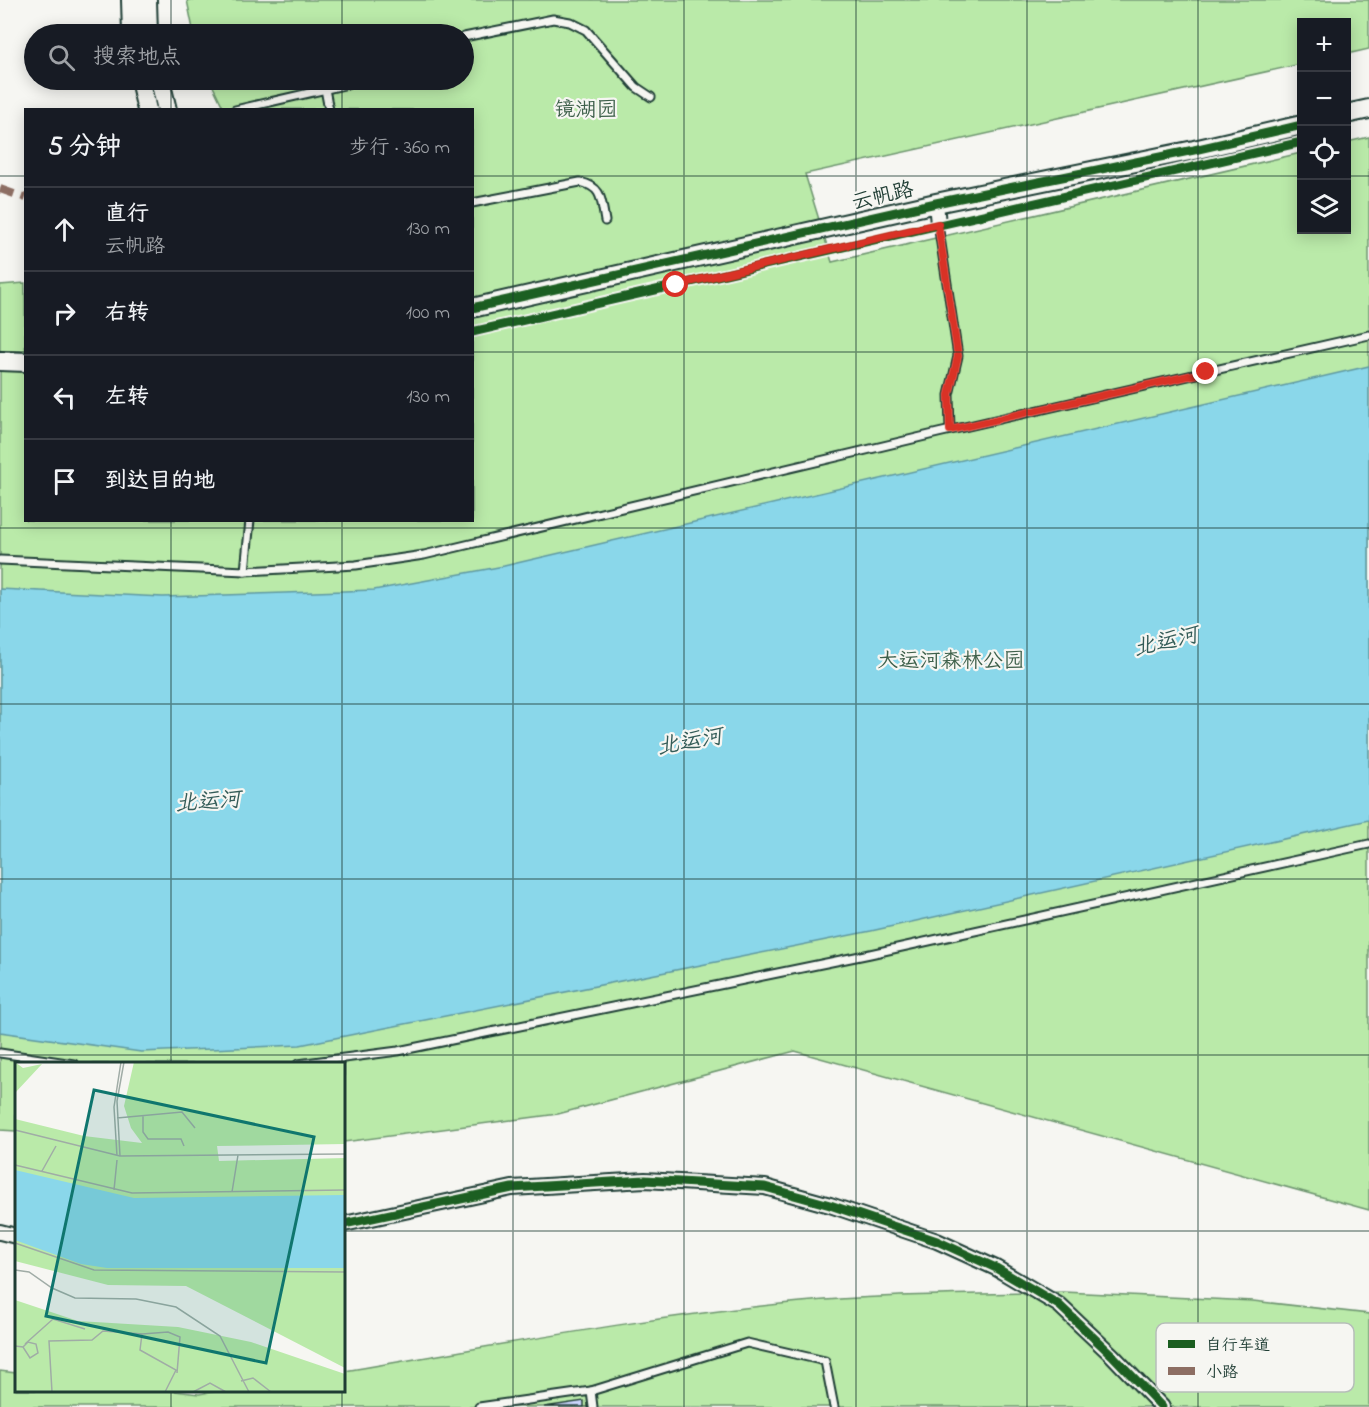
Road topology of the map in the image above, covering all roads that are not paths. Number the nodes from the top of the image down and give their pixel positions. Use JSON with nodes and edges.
{"nodes":[{"id":1,"x":130,"y":0,"type":"edge"},
{"id":2,"x":147,"y":0,"type":"edge"},
{"id":3,"x":131,"y":24,"type":"edge"},
{"id":4,"x":148,"y":24,"type":"edge"},
{"id":5,"x":474,"y":35,"type":"edge"},
{"id":6,"x":142,"y":90,"type":"edge"},
{"id":7,"x":162,"y":90,"type":"edge"},
{"id":8,"x":321,"y":90,"type":"edge"},
{"id":9,"x":325,"y":90,"type":"edge"},
{"id":10,"x":651,"y":97,"type":"dead end"},
{"id":11,"x":147,"y":108,"type":"edge"},
{"id":12,"x":167,"y":108,"type":"edge"},
{"id":13,"x":244,"y":108,"type":"edge"},
{"id":14,"x":329,"y":108,"type":"edge"},
{"id":15,"x":1369,"y":109,"type":"edge"},
{"id":16,"x":1351,"y":113,"type":"edge"},
{"id":17,"x":1298,"y":126,"type":"edge"},
{"id":18,"x":474,"y":203,"type":"edge"},
{"id":19,"x":936,"y":203,"type":"junction"},
{"id":20,"x":605,"y":220,"type":"dead end"},
{"id":21,"x":938,"y":224,"type":"joint"},
{"id":22,"x":474,"y":308,"type":"edge"},
{"id":23,"x":1369,"y":335,"type":"edge"},
{"id":24,"x":0,"y":362,"type":"edge"},
{"id":25,"x":24,"y":362,"type":"edge"},
{"id":26,"x":950,"y":430,"type":"junction"},
{"id":27,"x":250,"y":522,"type":"edge"},
{"id":28,"x":0,"y":560,"type":"edge"},
{"id":29,"x":245,"y":571,"type":"junction"},
{"id":30,"x":1369,"y":844,"type":"edge"},
{"id":31,"x":0,"y":1053,"type":"edge"},
{"id":32,"x":61,"y":1062,"type":"edge"},
{"id":33,"x":313,"y":1062,"type":"edge"},
{"id":34,"x":345,"y":1224,"type":"edge"},
{"id":35,"x":0,"y":1232,"type":"edge"},
{"id":36,"x":15,"y":1236,"type":"edge"},
{"id":37,"x":591,"y":1391,"type":"junction"},
{"id":38,"x":478,"y":1407,"type":"edge"},
{"id":39,"x":593,"y":1407,"type":"edge"},
{"id":40,"x":834,"y":1407,"type":"edge"},
{"id":41,"x":1162,"y":1407,"type":"edge"}],
"edges":[{"from":1,"to":3,"type":"street"},
{"from":2,"to":4,"type":"street"},
{"from":5,"to":10,"type":"lane"},
{"from":6,"to":11,"type":"street"},
{"from":7,"to":12,"type":"street"},
{"from":8,"to":13,"type":"lane"},
{"from":9,"to":14,"type":"lane"},
{"from":15,"to":16,"type":"street"},
{"from":17,"to":19,"type":"street","name":"云帆路"},
{"from":18,"to":20,"type":"lane"},
{"from":19,"to":21,"type":"street"},
{"from":19,"to":22,"type":"street","name":"云帆路"},
{"from":21,"to":26,"type":"lane"},
{"from":23,"to":26,"type":"lane"},
{"from":24,"to":25,"type":"street"},
{"from":26,"to":29,"type":"lane"},
{"from":27,"to":29,"type":"lane"},
{"from":28,"to":29,"type":"lane"},
{"from":30,"to":33,"type":"lane"},
{"from":31,"to":32,"type":"lane"},
{"from":34,"to":41,"type":"street"},
{"from":35,"to":36,"type":"street"},
{"from":37,"to":38,"type":"lane"},
{"from":37,"to":39,"type":"lane"},
{"from":37,"to":40,"type":"lane"}]}
